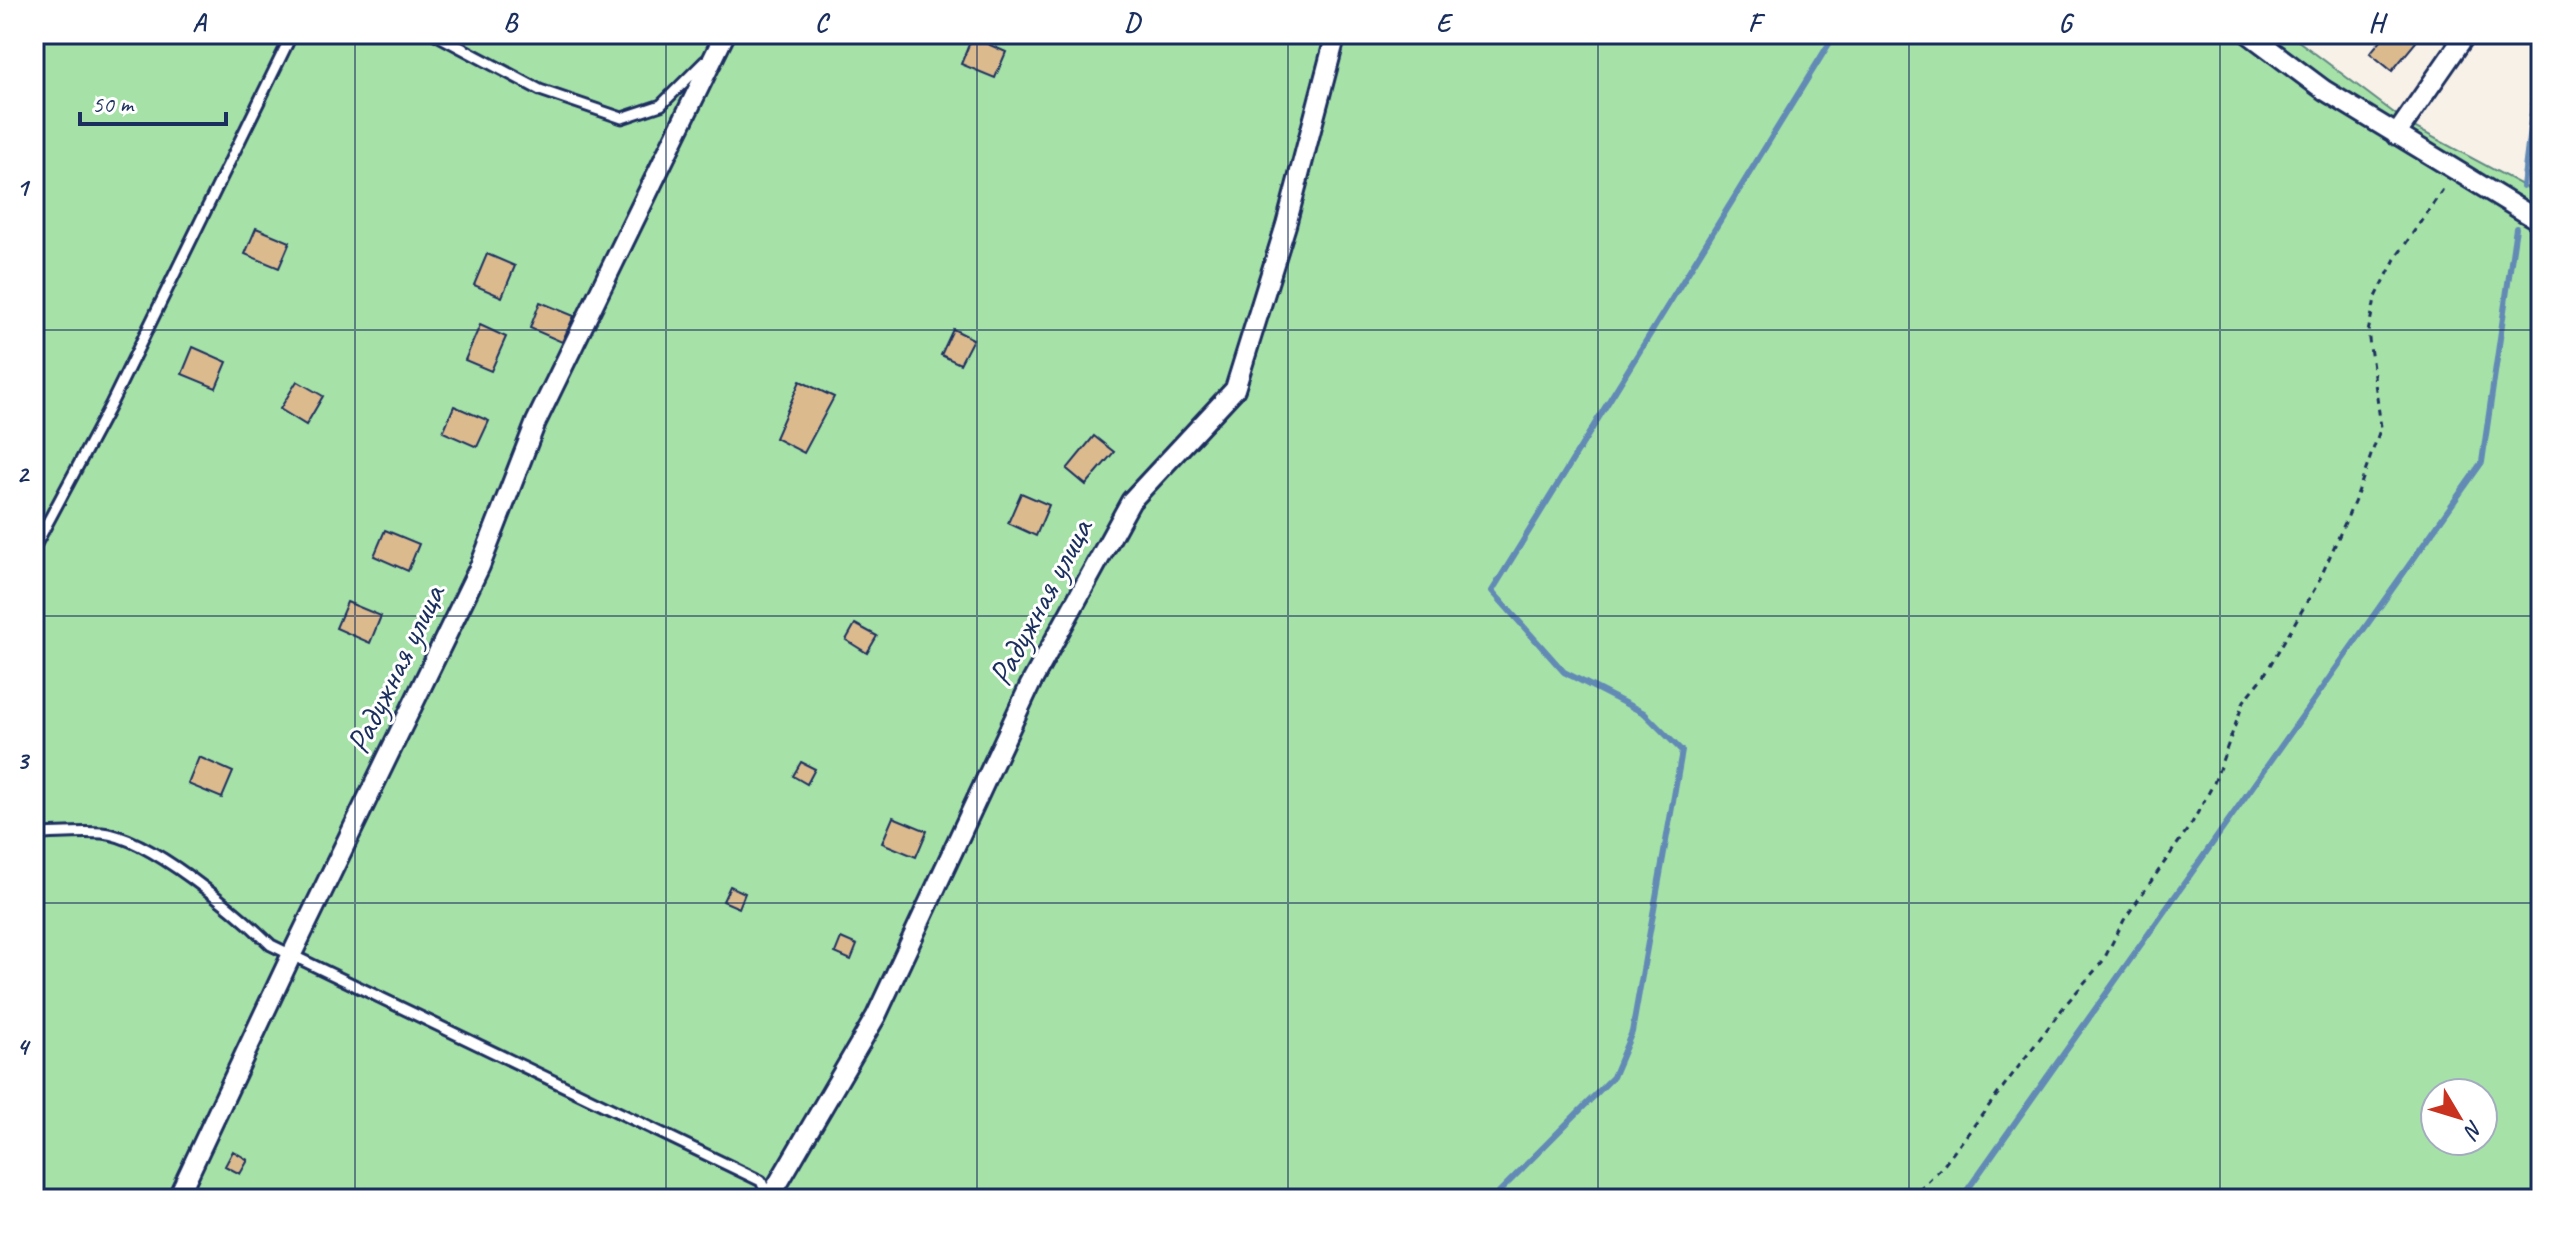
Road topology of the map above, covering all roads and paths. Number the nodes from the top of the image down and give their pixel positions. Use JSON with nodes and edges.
{"nodes":[{"id":1,"x":292,"y":34,"type":"edge"},
{"id":2,"x":435,"y":34,"type":"edge"},
{"id":3,"x":1336,"y":34,"type":"edge"},
{"id":4,"x":2249,"y":34,"type":"edge"},
{"id":5,"x":2466,"y":34,"type":"edge"},
{"id":6,"x":722,"y":40,"type":"edge"},
{"id":7,"x":2396,"y":135,"type":"junction"},
{"id":8,"x":2455,"y":170,"type":"junction"},
{"id":9,"x":2541,"y":222,"type":"edge"},
{"id":10,"x":34,"y":548,"type":"edge"},
{"id":11,"x":34,"y":834,"type":"edge"},
{"id":12,"x":291,"y":956,"type":"junction"},
{"id":13,"x":177,"y":1199,"type":"edge"},
{"id":14,"x":769,"y":1199,"type":"edge"},
{"id":15,"x":1911,"y":1199,"type":"edge"}],
"edges":[{"from":1,"to":10,"type":"lane"},
{"from":2,"to":6,"type":"lane"},
{"from":3,"to":14,"type":"street","name":"Радужная улица"},
{"from":4,"to":7,"type":"street"},
{"from":5,"to":7,"type":"street"},
{"from":6,"to":12,"type":"street","name":"Радужная улица"},
{"from":7,"to":8,"type":"street"},
{"from":8,"to":9,"type":"street"},
{"from":8,"to":15,"type":"path"},
{"from":11,"to":12,"type":"lane"},
{"from":12,"to":13,"type":"street","name":"Радужная улица"},
{"from":12,"to":14,"type":"lane"}]}
